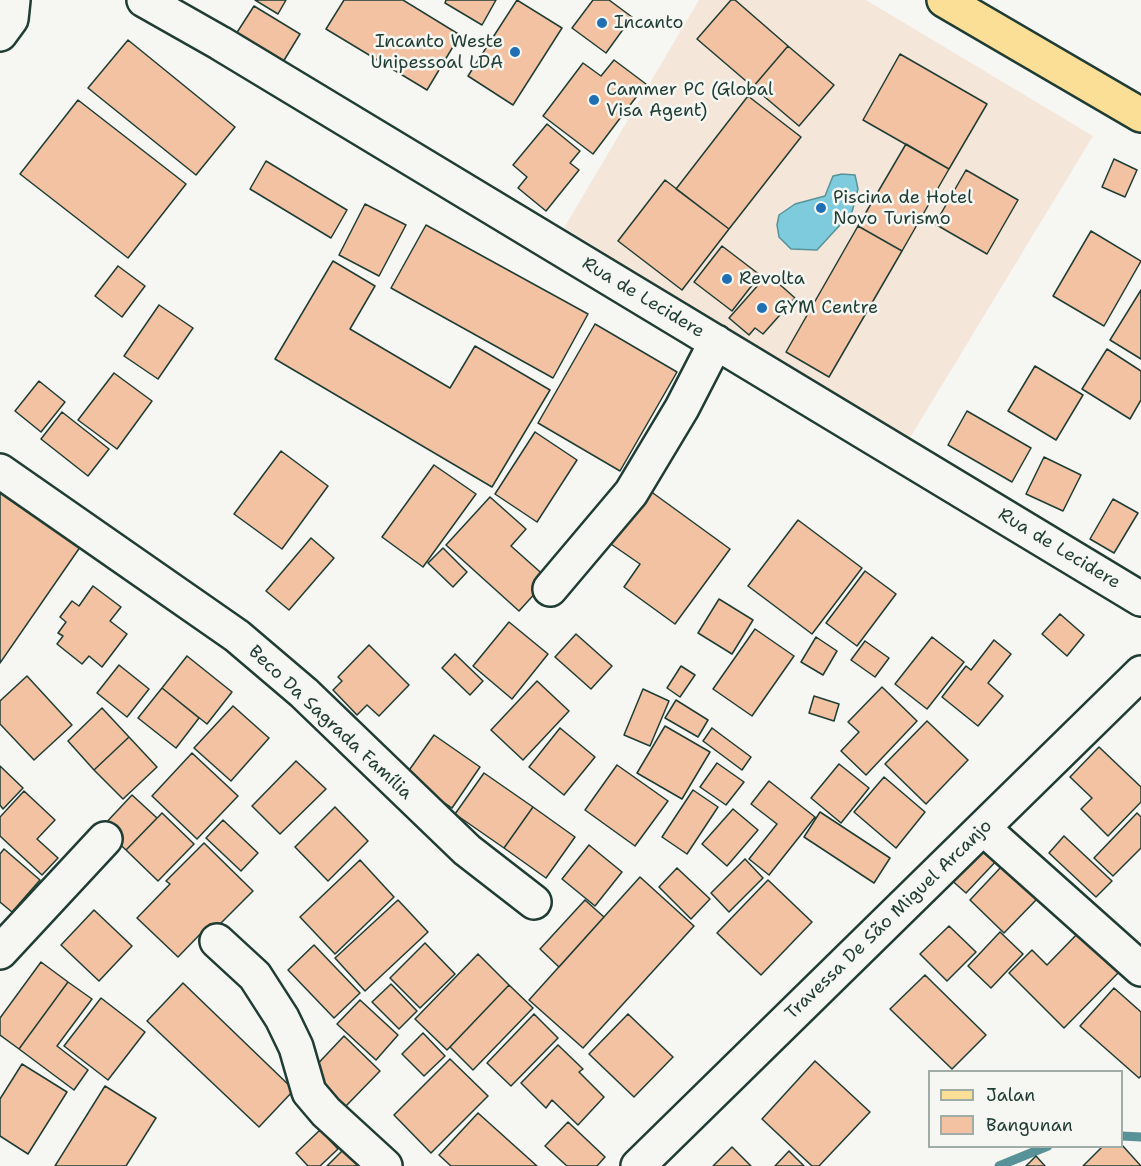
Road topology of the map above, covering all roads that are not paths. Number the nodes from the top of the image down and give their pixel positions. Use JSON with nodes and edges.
{"nodes":[{"id":1,"x":13,"y":0,"type":"edge"},
{"id":2,"x":144,"y":0,"type":"edge"},
{"id":3,"x":944,"y":0,"type":"edge"},
{"id":4,"x":0,"y":34,"type":"edge"},
{"id":5,"x":1141,"y":115,"type":"edge"},
{"id":6,"x":716,"y":342,"type":"junction"},
{"id":7,"x":0,"y":471,"type":"edge"},
{"id":8,"x":550,"y":589,"type":"dead end"},
{"id":9,"x":1141,"y":599,"type":"edge"},
{"id":10,"x":1141,"y":674,"type":"edge"},
{"id":11,"x":983,"y":828,"type":"junction"},
{"id":12,"x":105,"y":839,"type":"dead end"},
{"id":13,"x":534,"y":902,"type":"dead end"},
{"id":14,"x":217,"y":941,"type":"dead end"},
{"id":15,"x":0,"y":952,"type":"edge"},
{"id":16,"x":1141,"y":969,"type":"edge"},
{"id":17,"x":385,"y":1166,"type":"edge"},
{"id":18,"x":638,"y":1166,"type":"edge"}],
"edges":[{"from":1,"to":4,"type":"street"},
{"from":2,"to":6,"type":"street","name":"Rua de Lecidere"},
{"from":3,"to":5,"type":"main road"},
{"from":6,"to":8,"type":"street"},
{"from":6,"to":9,"type":"street","name":"Rua de Lecidere"},
{"from":7,"to":13,"type":"street","name":"Beco Da Sagrada Família"},
{"from":10,"to":11,"type":"street","name":"Travessa De São Miguel Arcanjo"},
{"from":11,"to":16,"type":"street"},
{"from":11,"to":18,"type":"street","name":"Travessa De São Miguel Arcanjo"},
{"from":12,"to":15,"type":"street"},
{"from":14,"to":17,"type":"street"}]}
